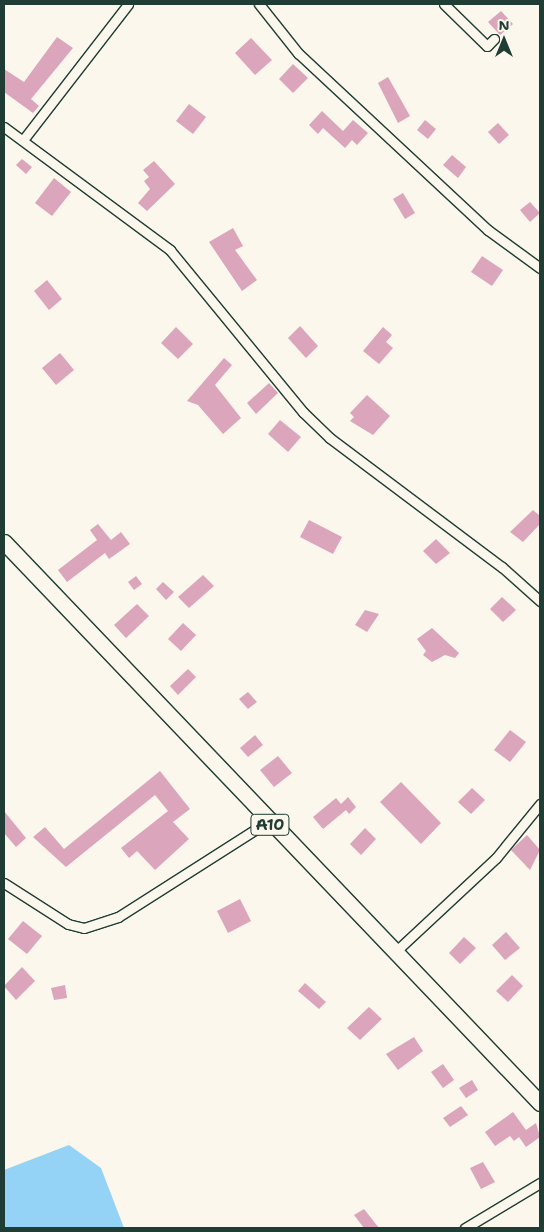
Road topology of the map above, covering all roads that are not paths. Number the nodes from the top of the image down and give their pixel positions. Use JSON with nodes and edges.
{"nodes":[{"id":1,"x":128,"y":4,"type":"edge"},
{"id":2,"x":259,"y":4,"type":"edge"},
{"id":3,"x":444,"y":4,"type":"edge"},
{"id":4,"x":494,"y":39,"type":"dead end"},
{"id":5,"x":4,"y":127,"type":"edge"},
{"id":6,"x":23,"y":140,"type":"junction"},
{"id":7,"x":540,"y":268,"type":"edge"},
{"id":8,"x":4,"y":542,"type":"edge"},
{"id":9,"x":540,"y":601,"type":"edge"},
{"id":10,"x":540,"y":804,"type":"edge"},
{"id":11,"x":267,"y":822,"type":"junction"},
{"id":12,"x":4,"y":882,"type":"edge"},
{"id":13,"x":394,"y":953,"type":"junction"},
{"id":14,"x":540,"y":1103,"type":"edge"},
{"id":15,"x":540,"y":1183,"type":"edge"},
{"id":16,"x":465,"y":1228,"type":"edge"}],
"edges":[{"from":1,"to":6,"type":"street"},
{"from":2,"to":7,"type":"street"},
{"from":3,"to":4,"type":"street"},
{"from":5,"to":6,"type":"street"},
{"from":6,"to":9,"type":"street"},
{"from":8,"to":11,"type":"highway","number":"A10"},
{"from":10,"to":13,"type":"street"},
{"from":11,"to":12,"type":"street"},
{"from":11,"to":13,"type":"highway","number":"A10"},
{"from":13,"to":14,"type":"highway","number":"A10"},
{"from":15,"to":16,"type":"street"}]}
